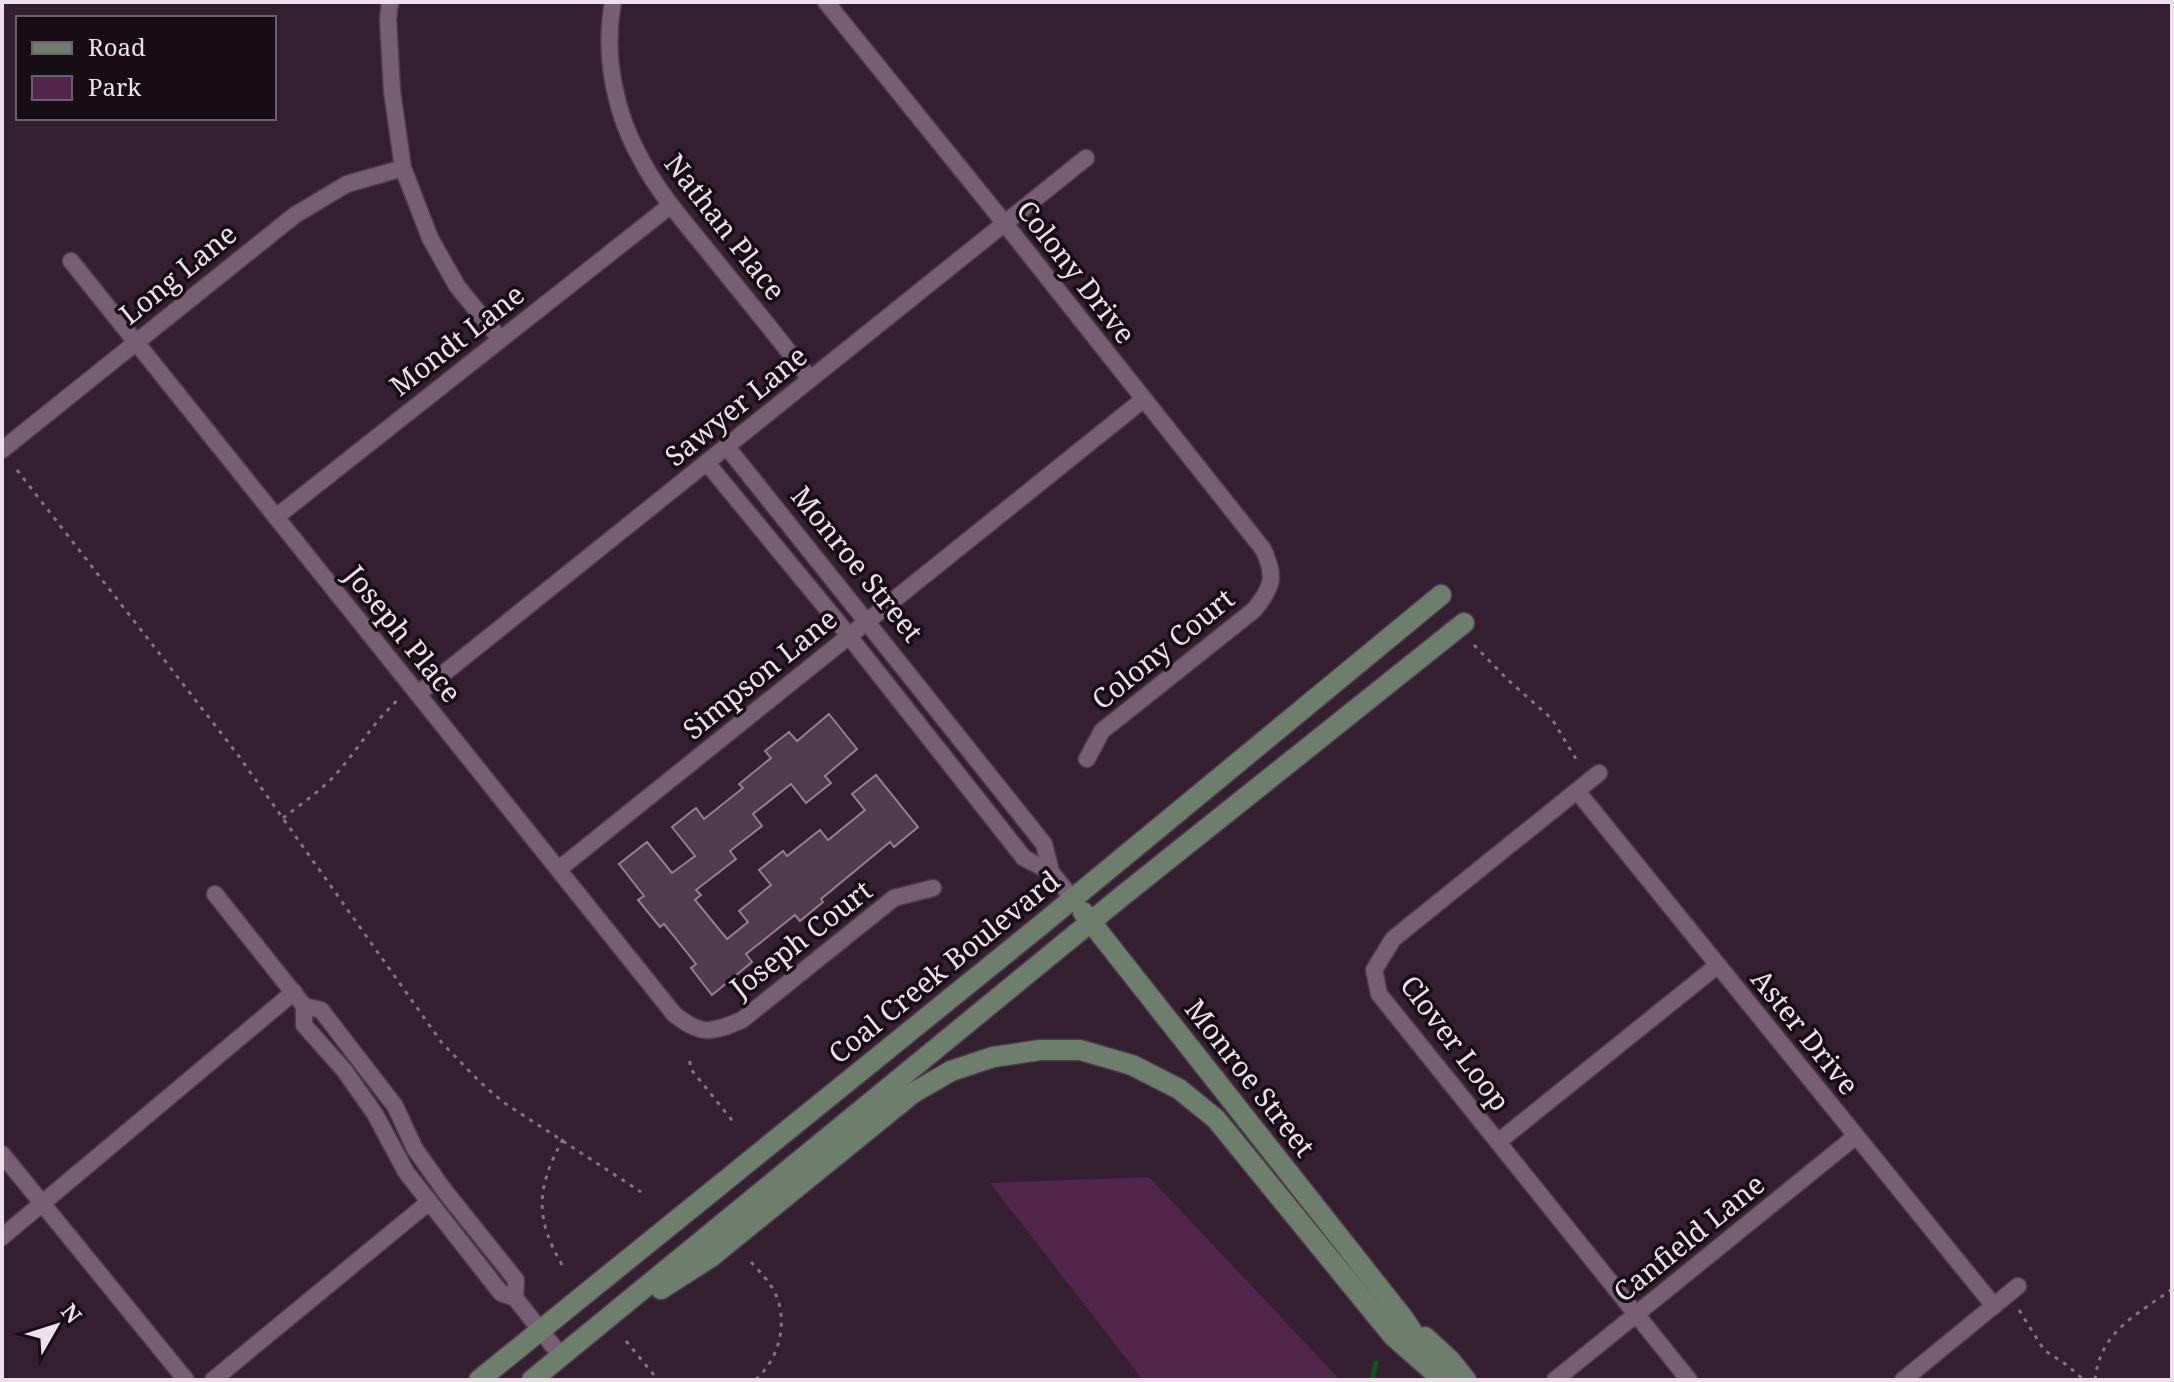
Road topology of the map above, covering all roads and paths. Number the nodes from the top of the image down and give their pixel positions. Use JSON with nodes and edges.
{"nodes":[{"id":1,"x":390,"y":2,"type":"edge"},
{"id":2,"x":613,"y":2,"type":"edge"},
{"id":3,"x":826,"y":2,"type":"edge"},
{"id":4,"x":1086,"y":158,"type":"dead end"},
{"id":5,"x":403,"y":168,"type":"junction"},
{"id":6,"x":671,"y":205,"type":"junction"},
{"id":7,"x":1005,"y":224,"type":"junction"},
{"id":8,"x":71,"y":261,"type":"dead end"},
{"id":9,"x":500,"y":339,"type":"junction"},
{"id":10,"x":136,"y":341,"type":"junction"},
{"id":11,"x":810,"y":379,"type":"junction"},
{"id":12,"x":1144,"y":399,"type":"junction"},
{"id":13,"x":727,"y":447,"type":"junction"},
{"id":14,"x":2,"y":450,"type":"edge"},
{"id":15,"x":707,"y":463,"type":"junction"},
{"id":16,"x":17,"y":470,"type":"dead end"},
{"id":17,"x":276,"y":517,"type":"junction"},
{"id":18,"x":1272,"y":580,"type":"joint"},
{"id":19,"x":1441,"y":595,"type":"dead end"},
{"id":20,"x":867,"y":621,"type":"junction"},
{"id":21,"x":1464,"y":623,"type":"dead end"},
{"id":22,"x":849,"y":636,"type":"junction"},
{"id":23,"x":1474,"y":645,"type":"dead end"},
{"id":24,"x":410,"y":696,"type":"junction"},
{"id":25,"x":1087,"y":759,"type":"dead end"},
{"id":26,"x":1579,"y":764,"type":"dead end"},
{"id":27,"x":1599,"y":773,"type":"dead end"},
{"id":28,"x":1577,"y":791,"type":"junction"},
{"id":29,"x":283,"y":818,"type":"junction"},
{"id":30,"x":559,"y":869,"type":"junction"},
{"id":31,"x":1051,"y":872,"type":"junction"},
{"id":32,"x":933,"y":888,"type":"dead end"},
{"id":33,"x":215,"y":894,"type":"dead end"},
{"id":34,"x":1073,"y":899,"type":"junction"},
{"id":35,"x":1091,"y":922,"type":"junction"},
{"id":36,"x":1718,"y":965,"type":"junction"},
{"id":37,"x":299,"y":999,"type":"junction"},
{"id":38,"x":702,"y":1031,"type":"joint"},
{"id":39,"x":690,"y":1061,"type":"dead end"},
{"id":40,"x":735,"y":1124,"type":"dead end"},
{"id":41,"x":1856,"y":1136,"type":"junction"},
{"id":42,"x":563,"y":1139,"type":"junction"},
{"id":43,"x":1498,"y":1142,"type":"junction"},
{"id":44,"x":2,"y":1154,"type":"edge"},
{"id":45,"x":641,"y":1192,"type":"dead end"},
{"id":46,"x":429,"y":1202,"type":"junction"},
{"id":47,"x":42,"y":1204,"type":"junction"},
{"id":48,"x":2,"y":1237,"type":"edge"},
{"id":49,"x":751,"y":1262,"type":"dead end"},
{"id":50,"x":564,"y":1268,"type":"dead end"},
{"id":51,"x":2018,"y":1286,"type":"dead end"},
{"id":52,"x":2172,"y":1289,"type":"edge"},
{"id":53,"x":515,"y":1298,"type":"junction"},
{"id":54,"x":1994,"y":1306,"type":"junction"},
{"id":55,"x":2019,"y":1310,"type":"dead end"},
{"id":56,"x":1635,"y":1315,"type":"junction"},
{"id":57,"x":1404,"y":1319,"type":"junction"},
{"id":58,"x":541,"y":1330,"type":"junction"},
{"id":59,"x":586,"y":1336,"type":"junction"},
{"id":60,"x":626,"y":1341,"type":"dead end"},
{"id":61,"x":561,"y":1356,"type":"junction"},
{"id":62,"x":1907,"y":1379,"type":"edge"},
{"id":63,"x":186,"y":1380,"type":"edge"},
{"id":64,"x":213,"y":1380,"type":"edge"},
{"id":65,"x":479,"y":1380,"type":"edge"},
{"id":66,"x":532,"y":1380,"type":"edge"},
{"id":67,"x":658,"y":1380,"type":"edge"},
{"id":68,"x":755,"y":1380,"type":"edge"},
{"id":69,"x":1444,"y":1380,"type":"edge"},
{"id":70,"x":1466,"y":1380,"type":"edge"},
{"id":71,"x":1555,"y":1380,"type":"edge"},
{"id":72,"x":1689,"y":1380,"type":"edge"},
{"id":73,"x":2084,"y":1380,"type":"edge"},
{"id":74,"x":2095,"y":1380,"type":"edge"}],
"edges":[{"from":1,"to":5,"type":"street"},
{"from":2,"to":6,"type":"street","name":"Nathan Place"},
{"from":3,"to":7,"type":"street","name":"Colony Drive"},
{"from":4,"to":7,"type":"street","name":"Sawyer Lane"},
{"from":5,"to":9,"type":"street"},
{"from":5,"to":10,"type":"street","name":"Long Lane"},
{"from":6,"to":9,"type":"street","name":"Mondt Lane"},
{"from":6,"to":11,"type":"street","name":"Nathan Place"},
{"from":7,"to":11,"type":"street","name":"Sawyer Lane"},
{"from":7,"to":12,"type":"street","name":"Colony Drive"},
{"from":8,"to":10,"type":"street","name":"Joseph Place"},
{"from":9,"to":17,"type":"street","name":"Mondt Lane"},
{"from":10,"to":14,"type":"street","name":"Long Lane"},
{"from":10,"to":17,"type":"street","name":"Joseph Place"},
{"from":11,"to":13,"type":"street","name":"Sawyer Lane"},
{"from":12,"to":18,"type":"street","name":"Colony Drive"},
{"from":12,"to":20,"type":"street","name":"Simpson Lane"},
{"from":13,"to":15,"type":"street","name":"Sawyer Lane"},
{"from":13,"to":20,"type":"street","name":"Monroe Street"},
{"from":15,"to":22,"type":"street","name":"Monroe Street"},
{"from":15,"to":24,"type":"street","name":"Sawyer Lane"},
{"from":16,"to":29,"type":"path"},
{"from":17,"to":24,"type":"street","name":"Joseph Place"},
{"from":18,"to":25,"type":"street","name":"Colony Court"},
{"from":19,"to":34,"type":"main road","name":"Coal Creek Boulevard"},
{"from":20,"to":22,"type":"street","name":"Simpson Lane"},
{"from":20,"to":31,"type":"street","name":"Monroe Street"},
{"from":21,"to":35,"type":"main road","name":"Coal Creek Boulevard"},
{"from":22,"to":30,"type":"street","name":"Simpson Lane"},
{"from":22,"to":31,"type":"street","name":"Monroe Street"},
{"from":23,"to":26,"type":"path"},
{"from":24,"to":29,"type":"path"},
{"from":24,"to":30,"type":"street","name":"Joseph Place"},
{"from":27,"to":28,"type":"street","name":"Clover Loop"},
{"from":28,"to":36,"type":"street","name":"Aster Drive"},
{"from":28,"to":43,"type":"street","name":"Clover Loop"},
{"from":29,"to":42,"type":"path"},
{"from":30,"to":38,"type":"street","name":"Joseph Place"},
{"from":31,"to":34,"type":"street","name":"Monroe Street"},
{"from":32,"to":38,"type":"street","name":"Joseph Court"},
{"from":33,"to":37,"type":"street"},
{"from":34,"to":35,"type":"main road","name":"Monroe Street"},
{"from":34,"to":58,"type":"main road","name":"Coal Creek Boulevard"},
{"from":35,"to":57,"type":"main road","name":"Monroe Street"},
{"from":35,"to":59,"type":"main road","name":"Coal Creek Boulevard"},
{"from":36,"to":41,"type":"street","name":"Aster Drive"},
{"from":36,"to":43,"type":"street"},
{"from":37,"to":46,"type":"street"},
{"from":37,"to":47,"type":"street"},
{"from":37,"to":53,"type":"street"},
{"from":39,"to":40,"type":"path"},
{"from":41,"to":54,"type":"street","name":"Aster Drive"},
{"from":41,"to":56,"type":"street","name":"Canfield Lane"},
{"from":42,"to":45,"type":"path"},
{"from":42,"to":50,"type":"path"},
{"from":43,"to":56,"type":"street","name":"Clover Loop"},
{"from":44,"to":47,"type":"street"},
{"from":46,"to":53,"type":"street"},
{"from":46,"to":64,"type":"street"},
{"from":47,"to":48,"type":"street"},
{"from":47,"to":63,"type":"street"},
{"from":49,"to":68,"type":"path"},
{"from":51,"to":54,"type":"street"},
{"from":52,"to":74,"type":"path"},
{"from":53,"to":58,"type":"street"},
{"from":54,"to":62,"type":"street"},
{"from":55,"to":73,"type":"path"},
{"from":56,"to":71,"type":"street","name":"Canfield Lane"},
{"from":56,"to":72,"type":"street","name":"Clover Loop"},
{"from":57,"to":69,"type":"main road","name":"Monroe Street"},
{"from":57,"to":70,"type":"main road","name":"Monroe Street"},
{"from":58,"to":61,"type":"street"},
{"from":58,"to":65,"type":"main road","name":"Coal Creek Boulevard"},
{"from":59,"to":61,"type":"main road","name":"Coal Creek Boulevard"},
{"from":59,"to":69,"type":"main road"},
{"from":60,"to":67,"type":"path"},
{"from":61,"to":66,"type":"main road","name":"Coal Creek Boulevard"}]}
